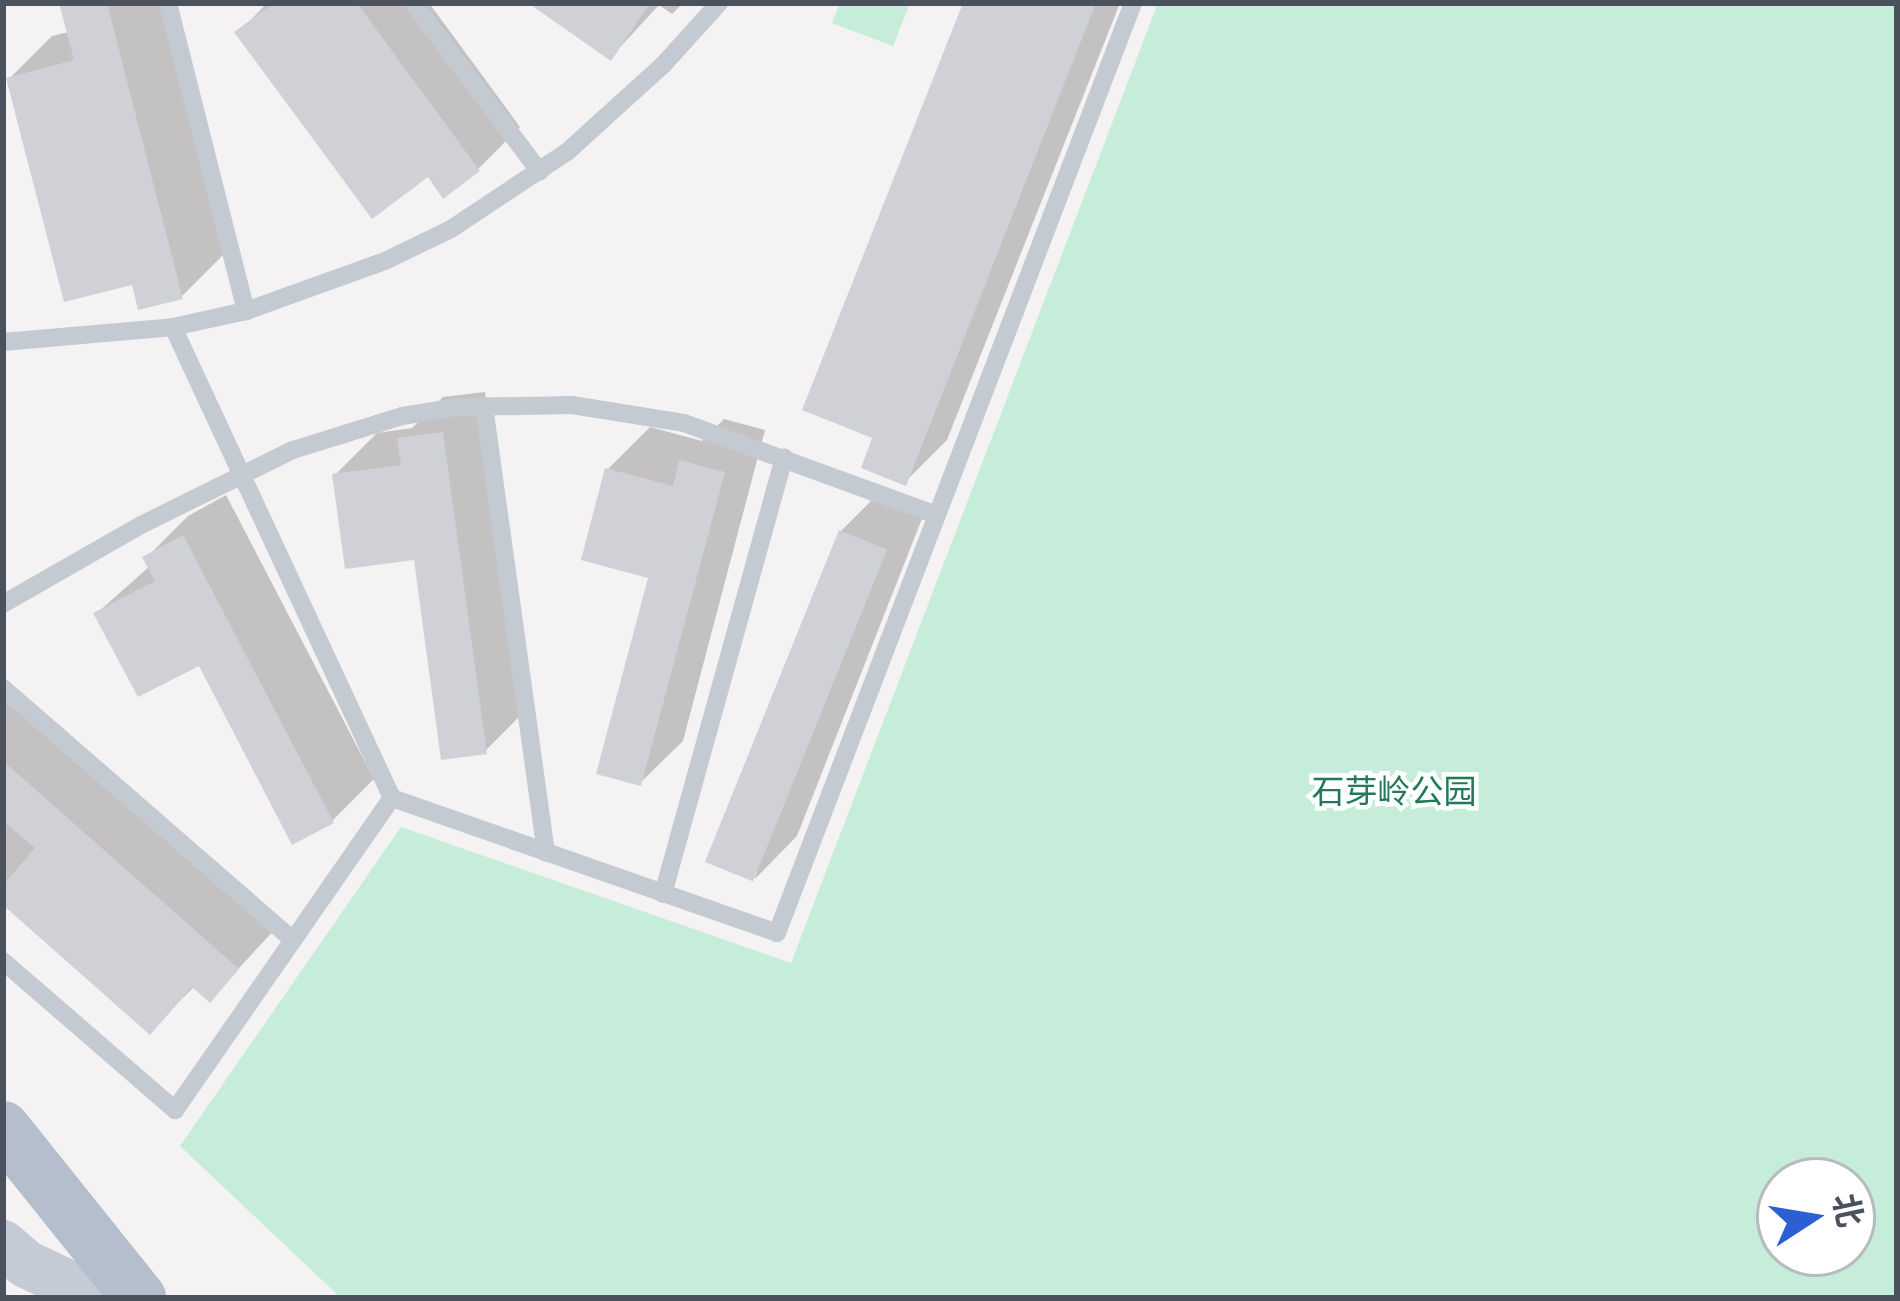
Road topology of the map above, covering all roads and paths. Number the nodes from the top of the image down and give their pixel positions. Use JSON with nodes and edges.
{"nodes":[{"id":1,"x":168,"y":3,"type":"edge"},
{"id":2,"x":413,"y":3,"type":"edge"},
{"id":3,"x":719,"y":3,"type":"edge"},
{"id":4,"x":1133,"y":3,"type":"edge"},
{"id":5,"x":540,"y":172,"type":"junction"},
{"id":6,"x":246,"y":311,"type":"junction"},
{"id":7,"x":173,"y":327,"type":"junction"},
{"id":8,"x":3,"y":342,"type":"edge"},
{"id":9,"x":484,"y":406,"type":"junction"},
{"id":10,"x":784,"y":457,"type":"junction"},
{"id":11,"x":241,"y":473,"type":"junction"},
{"id":12,"x":937,"y":515,"type":"junction"},
{"id":13,"x":3,"y":604,"type":"edge"},
{"id":14,"x":3,"y":688,"type":"edge"},
{"id":15,"x":392,"y":798,"type":"junction"},
{"id":16,"x":546,"y":853,"type":"junction"},
{"id":17,"x":664,"y":893,"type":"junction"},
{"id":18,"x":293,"y":940,"type":"junction"},
{"id":19,"x":3,"y":961,"type":"edge"},
{"id":20,"x":3,"y":1128,"type":"edge"},
{"id":21,"x":53,"y":1189,"type":"junction"},
{"id":22,"x":4,"y":1258,"type":"edge"},
{"id":23,"x":28,"y":1298,"type":"edge"},
{"id":24,"x":98,"y":1298,"type":"edge"},
{"id":25,"x":139,"y":1298,"type":"edge"}],
"edges":[{"from":1,"to":6,"type":"lane"},
{"from":2,"to":5,"type":"lane"},
{"from":3,"to":5,"type":"lane"},
{"from":4,"to":12,"type":"lane"},
{"from":5,"to":6,"type":"lane"},
{"from":6,"to":7,"type":"lane"},
{"from":7,"to":8,"type":"lane"},
{"from":7,"to":11,"type":"lane"},
{"from":9,"to":10,"type":"lane"},
{"from":9,"to":11,"type":"lane"},
{"from":9,"to":16,"type":"lane"},
{"from":10,"to":12,"type":"lane"},
{"from":10,"to":17,"type":"lane"},
{"from":11,"to":13,"type":"lane"},
{"from":11,"to":15,"type":"lane"},
{"from":12,"to":17,"type":"lane"},
{"from":14,"to":18,"type":"lane"},
{"from":15,"to":16,"type":"lane"},
{"from":15,"to":18,"type":"lane"},
{"from":16,"to":17,"type":"lane"},
{"from":18,"to":19,"type":"lane"},
{"from":20,"to":21,"type":"main road"},
{"from":21,"to":22,"type":"main road"},
{"from":21,"to":25,"type":"main road"},
{"from":22,"to":23,"type":"main road"},
{"from":22,"to":24,"type":"main road"}]}
